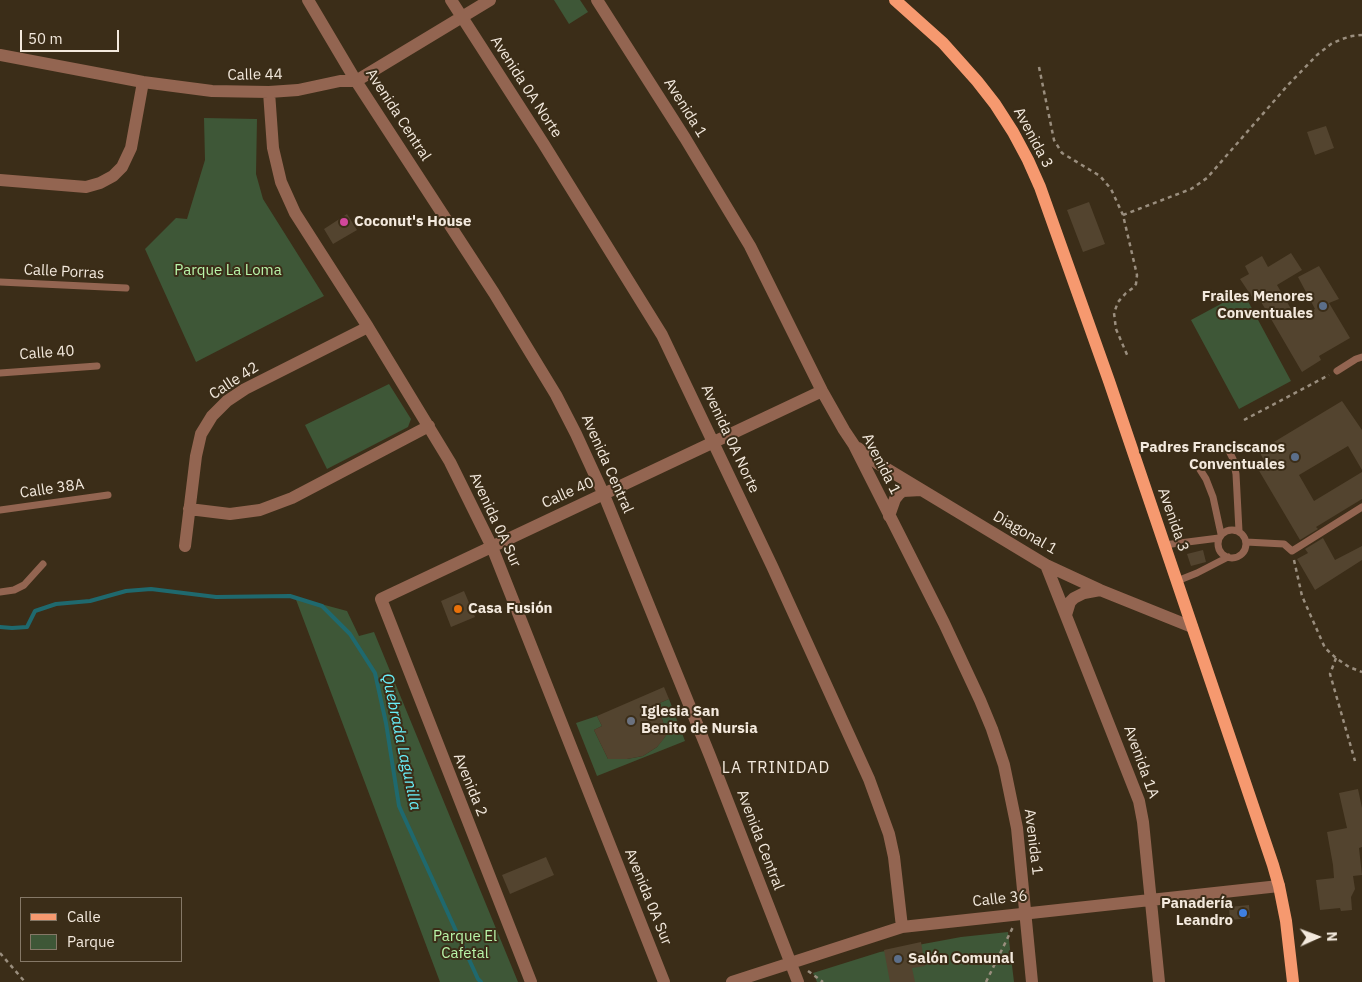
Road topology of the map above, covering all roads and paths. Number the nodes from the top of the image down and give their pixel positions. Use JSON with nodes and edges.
{"nodes":[{"id":1,"x":308,"y":0,"type":"edge"},
{"id":2,"x":451,"y":0,"type":"edge"},
{"id":3,"x":490,"y":0,"type":"edge"},
{"id":4,"x":597,"y":0,"type":"edge"},
{"id":5,"x":895,"y":0,"type":"edge"},
{"id":6,"x":461,"y":18,"type":"junction"},
{"id":7,"x":1362,"y":35,"type":"edge"},
{"id":8,"x":0,"y":55,"type":"edge"},
{"id":9,"x":1039,"y":67,"type":"dead end"},
{"id":10,"x":356,"y":81,"type":"junction"},
{"id":11,"x":143,"y":82,"type":"junction"},
{"id":12,"x":270,"y":92,"type":"junction"},
{"id":13,"x":0,"y":180,"type":"edge"},
{"id":14,"x":1123,"y":215,"type":"junction"},
{"id":15,"x":0,"y":282,"type":"edge"},
{"id":16,"x":126,"y":288,"type":"dead end"},
{"id":17,"x":368,"y":327,"type":"junction"},
{"id":18,"x":1128,"y":357,"type":"dead end"},
{"id":19,"x":1362,"y":357,"type":"edge"},
{"id":20,"x":97,"y":366,"type":"dead end"},
{"id":21,"x":1337,"y":371,"type":"joint"},
{"id":22,"x":0,"y":372,"type":"edge"},
{"id":23,"x":822,"y":391,"type":"junction"},
{"id":24,"x":1244,"y":420,"type":"dead end"},
{"id":25,"x":429,"y":426,"type":"junction"},
{"id":26,"x":714,"y":443,"type":"junction"},
{"id":27,"x":854,"y":445,"type":"junction"},
{"id":28,"x":1228,"y":449,"type":"dead end"},
{"id":29,"x":1199,"y":468,"type":"dead end"},
{"id":30,"x":921,"y":490,"type":"junction"},
{"id":31,"x":108,"y":494,"type":"dead end"},
{"id":32,"x":604,"y":495,"type":"junction"},
{"id":33,"x":1362,"y":507,"type":"edge"},
{"id":34,"x":189,"y":509,"type":"junction"},
{"id":35,"x":0,"y":510,"type":"edge"},
{"id":36,"x":889,"y":516,"type":"junction"},
{"id":37,"x":1239,"y":531,"type":"junction"},
{"id":38,"x":1220,"y":536,"type":"junction"},
{"id":39,"x":1246,"y":542,"type":"junction"},
{"id":40,"x":1164,"y":545,"type":"junction"},
{"id":41,"x":185,"y":546,"type":"dead end"},
{"id":42,"x":492,"y":547,"type":"junction"},
{"id":43,"x":1292,"y":551,"type":"junction"},
{"id":44,"x":1228,"y":557,"type":"junction"},
{"id":45,"x":43,"y":564,"type":"dead end"},
{"id":46,"x":1046,"y":565,"type":"junction"},
{"id":47,"x":1176,"y":581,"type":"junction"},
{"id":48,"x":1100,"y":590,"type":"junction"},
{"id":49,"x":0,"y":592,"type":"edge"},
{"id":50,"x":381,"y":599,"type":"joint"},
{"id":51,"x":1066,"y":615,"type":"junction"},
{"id":52,"x":1192,"y":627,"type":"junction"},
{"id":53,"x":1336,"y":658,"type":"junction"},
{"id":54,"x":1362,"y":672,"type":"edge"},
{"id":55,"x":1355,"y":761,"type":"dead end"},
{"id":56,"x":1280,"y":886,"type":"junction"},
{"id":57,"x":1151,"y":900,"type":"junction"},
{"id":58,"x":1025,"y":913,"type":"junction"},
{"id":59,"x":902,"y":927,"type":"junction"},
{"id":60,"x":1013,"y":927,"type":"dead end"},
{"id":61,"x":0,"y":953,"type":"edge"},
{"id":62,"x":790,"y":963,"type":"junction"},
{"id":63,"x":808,"y":971,"type":"dead end"},
{"id":64,"x":25,"y":982,"type":"edge"},
{"id":65,"x":530,"y":982,"type":"edge"},
{"id":66,"x":664,"y":982,"type":"edge"},
{"id":67,"x":732,"y":982,"type":"edge"},
{"id":68,"x":798,"y":982,"type":"edge"},
{"id":69,"x":823,"y":982,"type":"edge"},
{"id":70,"x":986,"y":982,"type":"edge"},
{"id":71,"x":1032,"y":982,"type":"edge"},
{"id":72,"x":1159,"y":982,"type":"edge"},
{"id":73,"x":1292,"y":982,"type":"edge"}],
"edges":[{"from":1,"to":10,"type":"street","name":"Avenida Central"},
{"from":2,"to":6,"type":"street","name":"Avenida 0A Norte"},
{"from":3,"to":6,"type":"street","name":"Calle 44"},
{"from":4,"to":23,"type":"street","name":"Avenida 1"},
{"from":5,"to":40,"type":"main road","name":"Avenida 3"},
{"from":6,"to":10,"type":"street","name":"Calle 44"},
{"from":6,"to":26,"type":"street","name":"Avenida 0A Norte"},
{"from":7,"to":14,"type":"path"},
{"from":8,"to":11,"type":"street","name":"Calle 44"},
{"from":9,"to":14,"type":"path"},
{"from":10,"to":12,"type":"street","name":"Calle 44"},
{"from":10,"to":32,"type":"street","name":"Avenida Central"},
{"from":11,"to":12,"type":"street","name":"Calle 44"},
{"from":11,"to":13,"type":"street"},
{"from":12,"to":17,"type":"street","name":"Avenida 0A Sur"},
{"from":14,"to":18,"type":"path"},
{"from":15,"to":16,"type":"lane","name":"Calle Porras"},
{"from":17,"to":25,"type":"street","name":"Avenida 0A Sur"},
{"from":17,"to":34,"type":"street","name":"Calle 42"},
{"from":19,"to":21,"type":"lane"},
{"from":20,"to":22,"type":"lane","name":"Calle 40"},
{"from":21,"to":24,"type":"path"},
{"from":23,"to":26,"type":"street","name":"Calle 40"},
{"from":23,"to":27,"type":"street","name":"Avenida 1"},
{"from":25,"to":34,"type":"street"},
{"from":25,"to":42,"type":"street","name":"Avenida 0A Sur"},
{"from":26,"to":32,"type":"street","name":"Calle 40"},
{"from":26,"to":59,"type":"street","name":"Avenida 0A Norte"},
{"from":27,"to":30,"type":"street","name":"Diagonal 1"},
{"from":27,"to":36,"type":"street","name":"Avenida 1"},
{"from":28,"to":37,"type":"lane"},
{"from":29,"to":38,"type":"lane"},
{"from":30,"to":36,"type":"street"},
{"from":30,"to":46,"type":"street","name":"Diagonal 1"},
{"from":31,"to":35,"type":"lane","name":"Calle 38A"},
{"from":32,"to":42,"type":"street","name":"Calle 40"},
{"from":32,"to":62,"type":"street","name":"Avenida Central"},
{"from":33,"to":43,"type":"lane"},
{"from":34,"to":41,"type":"street","name":"Calle 42"},
{"from":36,"to":58,"type":"street","name":"Avenida 1"},
{"from":37,"to":38,"type":"lane"},
{"from":37,"to":39,"type":"lane"},
{"from":38,"to":40,"type":"lane"},
{"from":38,"to":44,"type":"lane"},
{"from":39,"to":43,"type":"lane"},
{"from":39,"to":44,"type":"lane"},
{"from":40,"to":47,"type":"main road","name":"Avenida 3"},
{"from":42,"to":50,"type":"street","name":"Calle 40"},
{"from":42,"to":66,"type":"street","name":"Avenida 0A Sur"},
{"from":43,"to":53,"type":"path"},
{"from":44,"to":47,"type":"lane"},
{"from":45,"to":49,"type":"lane"},
{"from":46,"to":48,"type":"street","name":"Diagonal 1"},
{"from":46,"to":51,"type":"street","name":"Avenida 1A"},
{"from":47,"to":52,"type":"main road","name":"Avenida 3"},
{"from":48,"to":51,"type":"street"},
{"from":48,"to":52,"type":"street","name":"Diagonal 1"},
{"from":50,"to":65,"type":"street","name":"Avenida 2"},
{"from":51,"to":57,"type":"street","name":"Avenida 1A"},
{"from":52,"to":56,"type":"main road","name":"Avenida 3"},
{"from":53,"to":54,"type":"path"},
{"from":53,"to":55,"type":"path"},
{"from":56,"to":57,"type":"street","name":"Calle 36"},
{"from":56,"to":73,"type":"main road","name":"Avenida 3"},
{"from":57,"to":58,"type":"street","name":"Calle 36"},
{"from":57,"to":72,"type":"street","name":"Avenida 1A"},
{"from":58,"to":59,"type":"street","name":"Calle 36"},
{"from":58,"to":71,"type":"street","name":"Avenida 1"},
{"from":59,"to":62,"type":"street","name":"Calle 36"},
{"from":60,"to":70,"type":"path"},
{"from":61,"to":64,"type":"path"},
{"from":62,"to":67,"type":"street","name":"Calle 36"},
{"from":62,"to":68,"type":"street","name":"Avenida Central"},
{"from":63,"to":69,"type":"path"}]}
